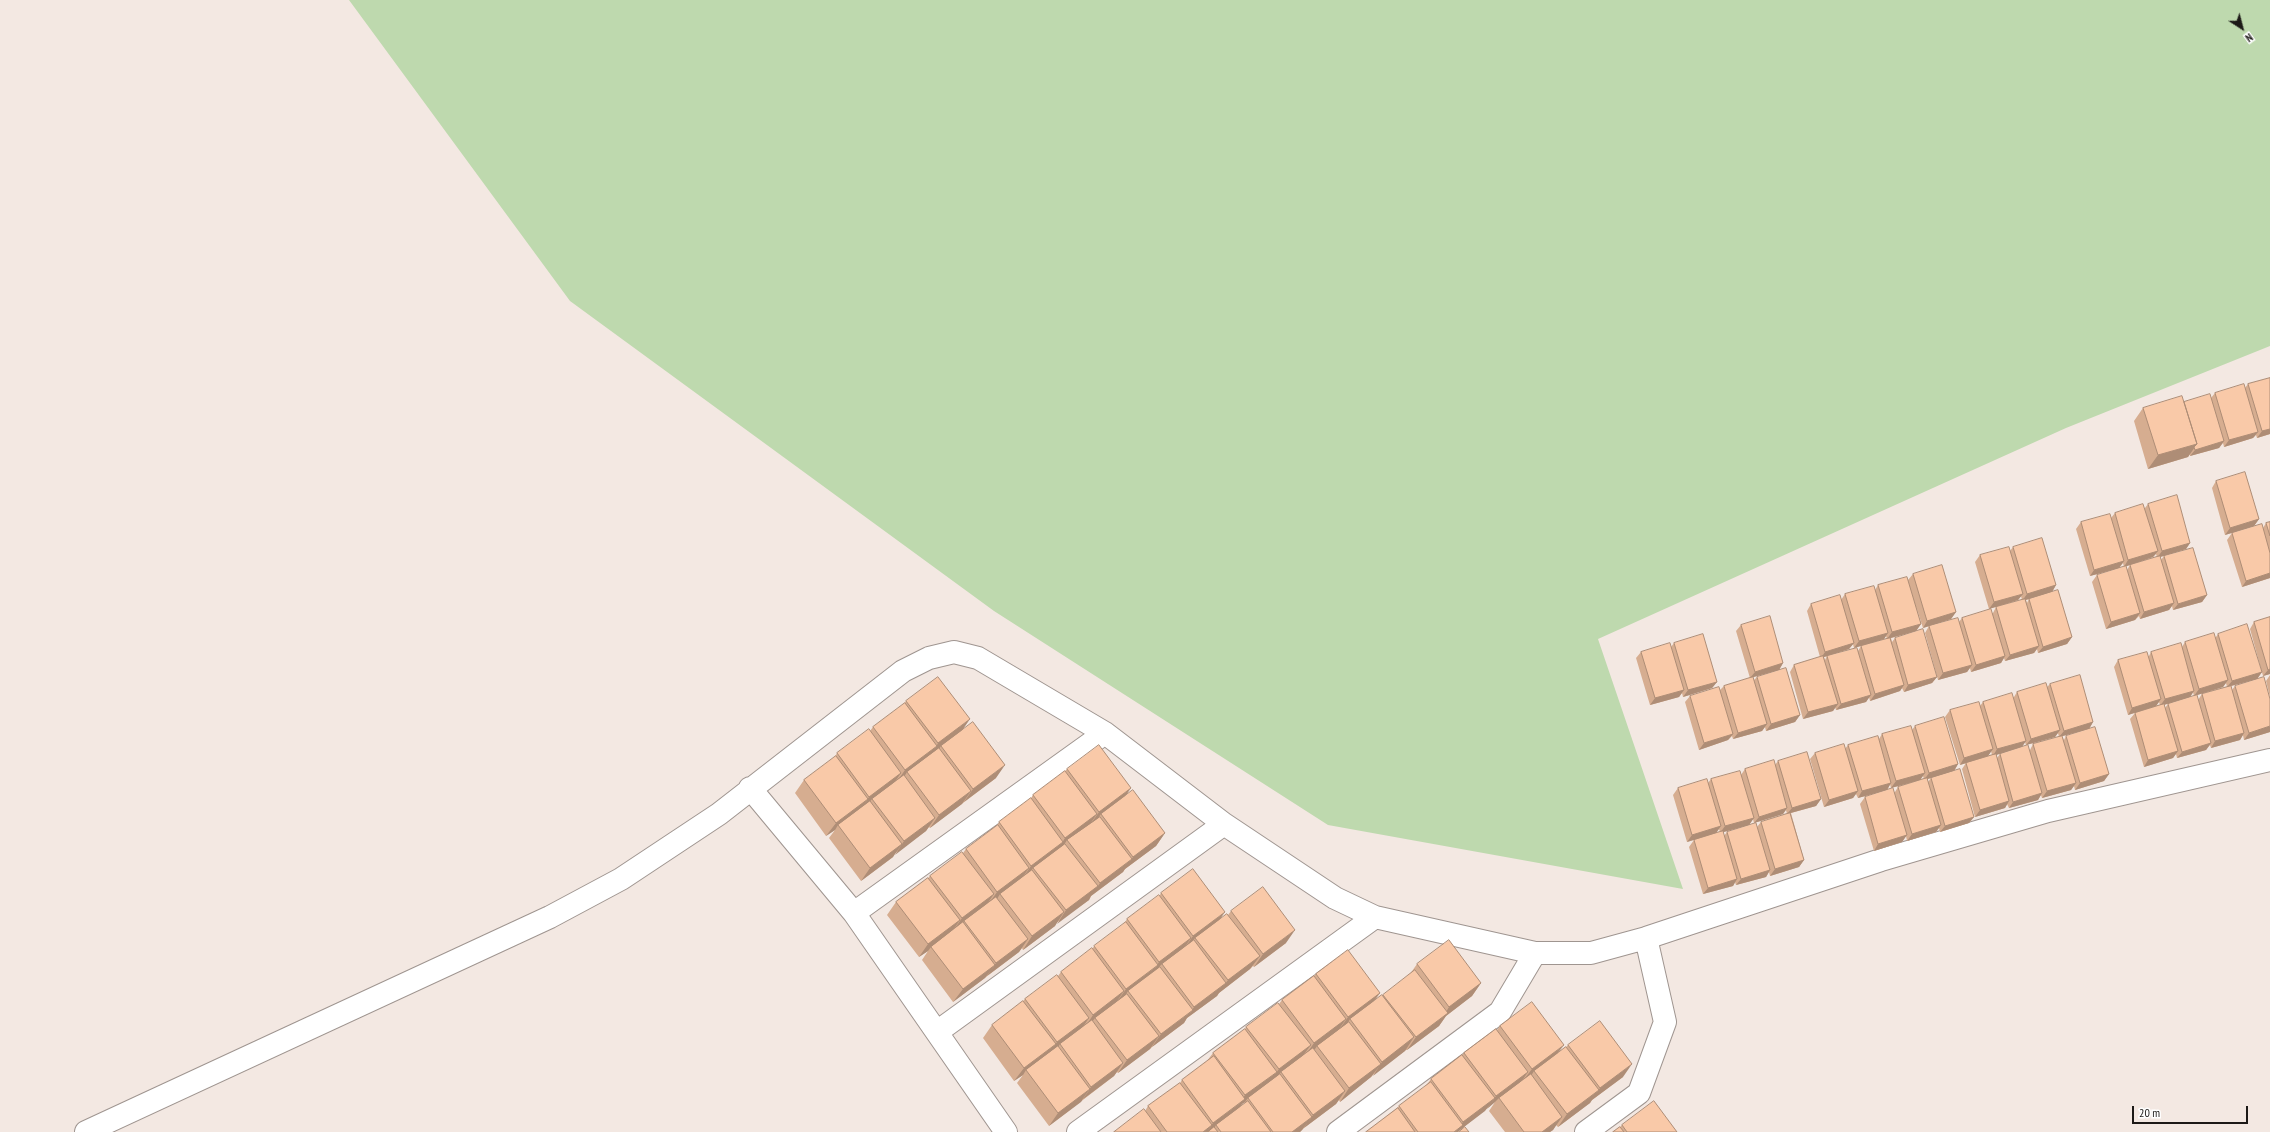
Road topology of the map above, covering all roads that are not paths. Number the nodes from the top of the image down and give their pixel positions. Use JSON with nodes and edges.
{"nodes":[{"id":1,"x":1104,"y":733,"type":"junction"},
{"id":2,"x":2270,"y":760,"type":"edge"},
{"id":3,"x":750,"y":788,"type":"junction"},
{"id":4,"x":1224,"y":824,"type":"junction"},
{"id":5,"x":854,"y":913,"type":"junction"},
{"id":6,"x":1375,"y":917,"type":"junction"},
{"id":7,"x":1646,"y":938,"type":"junction"},
{"id":8,"x":1535,"y":953,"type":"junction"},
{"id":9,"x":937,"y":1032,"type":"junction"},
{"id":10,"x":86,"y":1132,"type":"edge"},
{"id":11,"x":1006,"y":1132,"type":"edge"},
{"id":12,"x":1078,"y":1132,"type":"edge"},
{"id":13,"x":1338,"y":1132,"type":"edge"},
{"id":14,"x":1586,"y":1132,"type":"edge"}],
"edges":[{"from":1,"to":3,"type":"street"},
{"from":1,"to":4,"type":"street"},
{"from":1,"to":5,"type":"street"},
{"from":2,"to":7,"type":"street"},
{"from":3,"to":5,"type":"street"},
{"from":3,"to":10,"type":"street"},
{"from":4,"to":6,"type":"street"},
{"from":4,"to":9,"type":"street"},
{"from":5,"to":9,"type":"street"},
{"from":6,"to":8,"type":"street"},
{"from":6,"to":12,"type":"street"},
{"from":7,"to":8,"type":"street"},
{"from":7,"to":14,"type":"street"},
{"from":8,"to":13,"type":"street"},
{"from":9,"to":11,"type":"street"}]}
